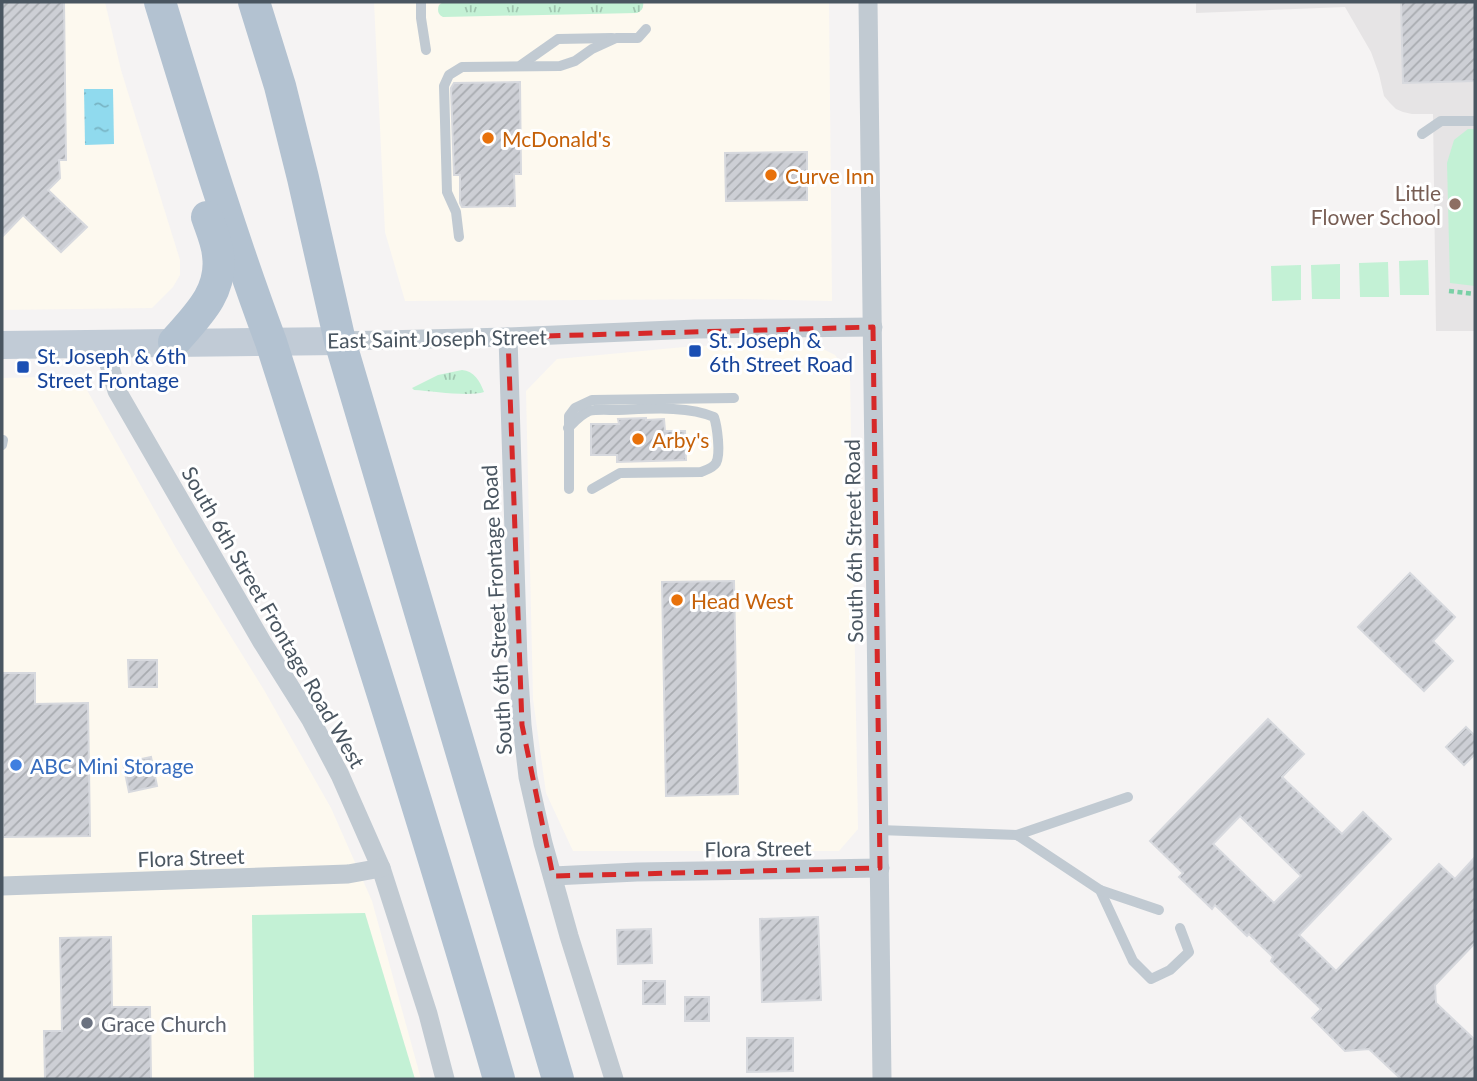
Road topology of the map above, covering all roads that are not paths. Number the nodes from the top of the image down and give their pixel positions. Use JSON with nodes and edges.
{"nodes":[{"id":1,"x":144,"y":2,"type":"edge"},
{"id":2,"x":160,"y":2,"type":"edge"},
{"id":3,"x":254,"y":2,"type":"edge"},
{"id":4,"x":277,"y":2,"type":"edge"},
{"id":5,"x":421,"y":2,"type":"edge"},
{"id":6,"x":868,"y":2,"type":"edge"},
{"id":7,"x":646,"y":29,"type":"dead end"},
{"id":8,"x":616,"y":38,"type":"junction"},
{"id":9,"x":426,"y":50,"type":"dead end"},
{"id":10,"x":519,"y":66,"type":"junction"},
{"id":11,"x":1475,"y":121,"type":"edge"},
{"id":12,"x":1422,"y":134,"type":"dead end"},
{"id":13,"x":303,"y":178,"type":"junction"},
{"id":14,"x":459,"y":237,"type":"dead end"},
{"id":15,"x":873,"y":327,"type":"junction"},
{"id":16,"x":508,"y":337,"type":"junction"},
{"id":17,"x":340,"y":341,"type":"junction"},
{"id":18,"x":174,"y":342,"type":"junction"},
{"id":19,"x":271,"y":342,"type":"junction"},
{"id":20,"x":103,"y":344,"type":"junction"},
{"id":21,"x":2,"y":345,"type":"edge"},
{"id":22,"x":734,"y":398,"type":"dead end"},
{"id":23,"x":568,"y":428,"type":"junction"},
{"id":24,"x":569,"y":489,"type":"dead end"},
{"id":25,"x":592,"y":489,"type":"dead end"},
{"id":26,"x":1128,"y":797,"type":"dead end"},
{"id":27,"x":879,"y":830,"type":"junction"},
{"id":28,"x":1017,"y":835,"type":"junction"},
{"id":29,"x":381,"y":868,"type":"junction"},
{"id":30,"x":880,"y":868,"type":"junction"},
{"id":31,"x":552,"y":876,"type":"junction"},
{"id":32,"x":2,"y":886,"type":"edge"},
{"id":33,"x":1100,"y":890,"type":"junction"},
{"id":34,"x":1159,"y":910,"type":"dead end"},
{"id":35,"x":1180,"y":928,"type":"dead end"},
{"id":36,"x":446,"y":1079,"type":"edge"},
{"id":37,"x":499,"y":1079,"type":"edge"},
{"id":38,"x":558,"y":1079,"type":"edge"},
{"id":39,"x":614,"y":1079,"type":"edge"},
{"id":40,"x":882,"y":1079,"type":"edge"}],
"edges":[{"from":1,"to":18,"type":"main road"},
{"from":2,"to":19,"type":"main road"},
{"from":3,"to":13,"type":"main road"},
{"from":4,"to":13,"type":"main road"},
{"from":5,"to":9,"type":"lane"},
{"from":6,"to":15,"type":"street","name":"South 6th Street Road"},
{"from":7,"to":8,"type":"lane"},
{"from":8,"to":10,"type":"lane"},
{"from":8,"to":10,"type":"lane"},
{"from":10,"to":14,"type":"lane"},
{"from":11,"to":12,"type":"lane"},
{"from":13,"to":17,"type":"main road"},
{"from":15,"to":16,"type":"street","name":"East Saint Joseph Street"},
{"from":15,"to":27,"type":"street","name":"South 6th Street Road"},
{"from":16,"to":17,"type":"street","name":"East Saint Joseph Street"},
{"from":16,"to":31,"type":"street","name":"South 6th Street Frontage Road"},
{"from":17,"to":19,"type":"street","name":"East Saint Joseph Street"},
{"from":17,"to":38,"type":"main road"},
{"from":18,"to":19,"type":"street","name":"East Saint Joseph Street"},
{"from":18,"to":20,"type":"street","name":"East Saint Joseph Street"},
{"from":19,"to":37,"type":"main road"},
{"from":20,"to":21,"type":"street","name":"East Saint Joseph Street"},
{"from":20,"to":29,"type":"street","name":"South 6th Street Frontage Road West"},
{"from":22,"to":23,"type":"lane"},
{"from":23,"to":24,"type":"lane"},
{"from":23,"to":25,"type":"lane"},
{"from":26,"to":28,"type":"lane"},
{"from":27,"to":28,"type":"lane"},
{"from":27,"to":30,"type":"street","name":"South 6th Street Road"},
{"from":28,"to":33,"type":"lane"},
{"from":29,"to":32,"type":"street","name":"Flora Street"},
{"from":29,"to":36,"type":"street","name":"South 6th Street Frontage Road West"},
{"from":30,"to":31,"type":"street","name":"Flora Street"},
{"from":30,"to":40,"type":"street","name":"South 6th Street Road"},
{"from":31,"to":39,"type":"street","name":"South 6th Street Frontage Road"},
{"from":33,"to":34,"type":"lane"},
{"from":33,"to":35,"type":"lane"}]}
